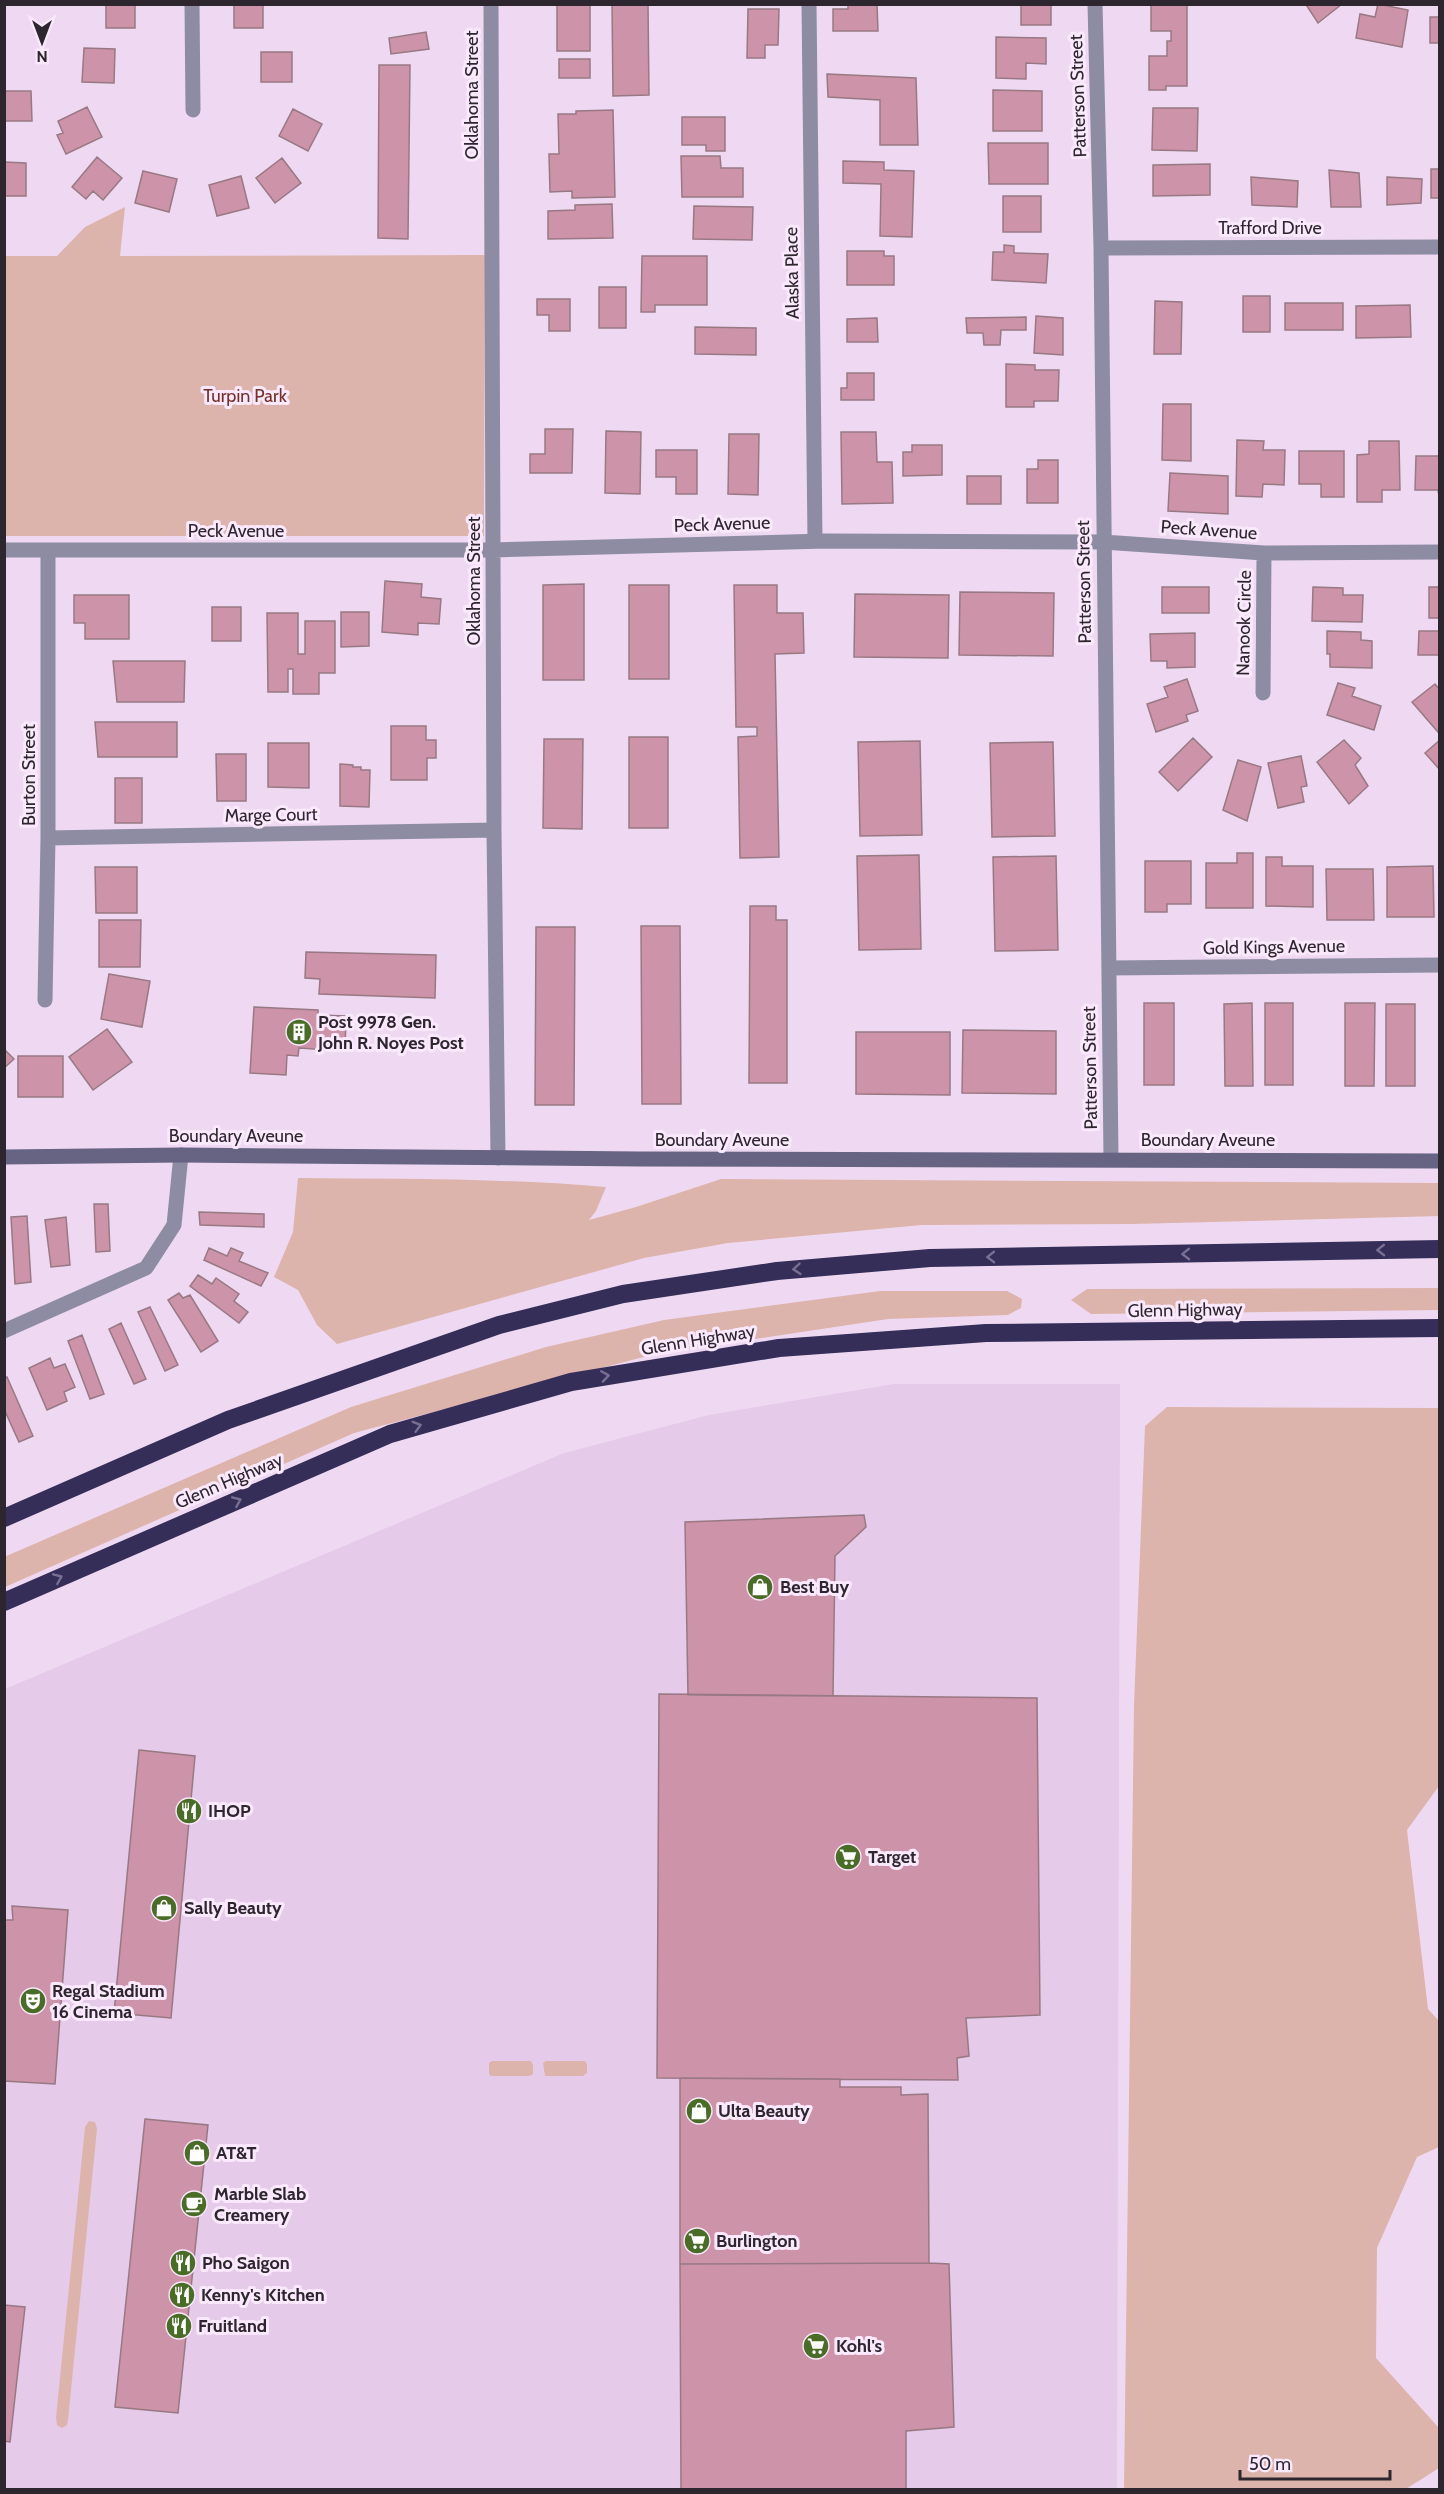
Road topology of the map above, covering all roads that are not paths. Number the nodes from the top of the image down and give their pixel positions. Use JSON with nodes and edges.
{"nodes":[{"id":1,"x":192,"y":4,"type":"edge"},
{"id":2,"x":491,"y":4,"type":"edge"},
{"id":3,"x":809,"y":4,"type":"edge"},
{"id":4,"x":1095,"y":4,"type":"edge"},
{"id":5,"x":193,"y":110,"type":"dead end"},
{"id":6,"x":1440,"y":247,"type":"edge"},
{"id":7,"x":1101,"y":248,"type":"junction"},
{"id":8,"x":815,"y":541,"type":"junction"},
{"id":9,"x":1103,"y":542,"type":"junction"},
{"id":10,"x":4,"y":550,"type":"edge"},
{"id":11,"x":48,"y":550,"type":"junction"},
{"id":12,"x":493,"y":550,"type":"junction"},
{"id":13,"x":1440,"y":552,"type":"edge"},
{"id":14,"x":1264,"y":553,"type":"junction"},
{"id":15,"x":1263,"y":693,"type":"dead end"},
{"id":16,"x":494,"y":830,"type":"junction"},
{"id":17,"x":48,"y":838,"type":"junction"},
{"id":18,"x":1440,"y":965,"type":"edge"},
{"id":19,"x":1109,"y":968,"type":"junction"},
{"id":20,"x":45,"y":1000,"type":"dead end"},
{"id":21,"x":181,"y":1155,"type":"junction"},
{"id":22,"x":4,"y":1157,"type":"edge"},
{"id":23,"x":498,"y":1158,"type":"junction"},
{"id":24,"x":1111,"y":1159,"type":"junction"},
{"id":25,"x":1440,"y":1161,"type":"edge"},
{"id":26,"x":1440,"y":1249,"type":"edge"},
{"id":27,"x":1440,"y":1328,"type":"edge"},
{"id":28,"x":4,"y":1332,"type":"edge"},
{"id":29,"x":228,"y":1420,"type":"junction"},
{"id":30,"x":4,"y":1505,"type":"edge"},
{"id":31,"x":4,"y":1518,"type":"edge"},
{"id":32,"x":4,"y":1602,"type":"edge"}],
"edges":[{"from":1,"to":5,"type":"street"},
{"from":2,"to":12,"type":"street","name":"Oklahoma Street"},
{"from":3,"to":8,"type":"street","name":"Alaska Place"},
{"from":4,"to":7,"type":"street","name":"Patterson Street"},
{"from":6,"to":7,"type":"street","name":"Trafford Drive"},
{"from":7,"to":9,"type":"street","name":"Patterson Street"},
{"from":8,"to":9,"type":"street","name":"Peck Avenue"},
{"from":8,"to":12,"type":"street","name":"Peck Avenue"},
{"from":9,"to":14,"type":"street","name":"Peck Avenue"},
{"from":9,"to":19,"type":"street","name":"Patterson Street"},
{"from":10,"to":11,"type":"street","name":"Peck Avenue"},
{"from":11,"to":12,"type":"street","name":"Peck Avenue"},
{"from":11,"to":17,"type":"street","name":"Burton Street"},
{"from":12,"to":16,"type":"street","name":"Oklahoma Street"},
{"from":13,"to":14,"type":"street","name":"Peck Avenue"},
{"from":14,"to":15,"type":"street","name":"Nanook Circle"},
{"from":16,"to":17,"type":"street","name":"Marge Court"},
{"from":16,"to":23,"type":"street","name":"Oklahoma Street"},
{"from":17,"to":20,"type":"street","name":"Burton Street"},
{"from":18,"to":19,"type":"street","name":"Gold Kings Avenue"},
{"from":19,"to":24,"type":"street","name":"Patterson Street"},
{"from":21,"to":22,"type":"street","name":"Boundary Aveune"},
{"from":21,"to":23,"type":"street","name":"Boundary Aveune"},
{"from":21,"to":28,"type":"street"},
{"from":23,"to":24,"type":"street","name":"Boundary Aveune"},
{"from":24,"to":25,"type":"street","name":"Boundary Aveune"},
{"from":26,"to":29,"type":"highway","one_way":true},
{"from":32,"to":27,"type":"highway","name":"Glenn Highway","one_way":true},
{"from":29,"to":30,"type":"highway"},
{"from":29,"to":31,"type":"highway"}]}
